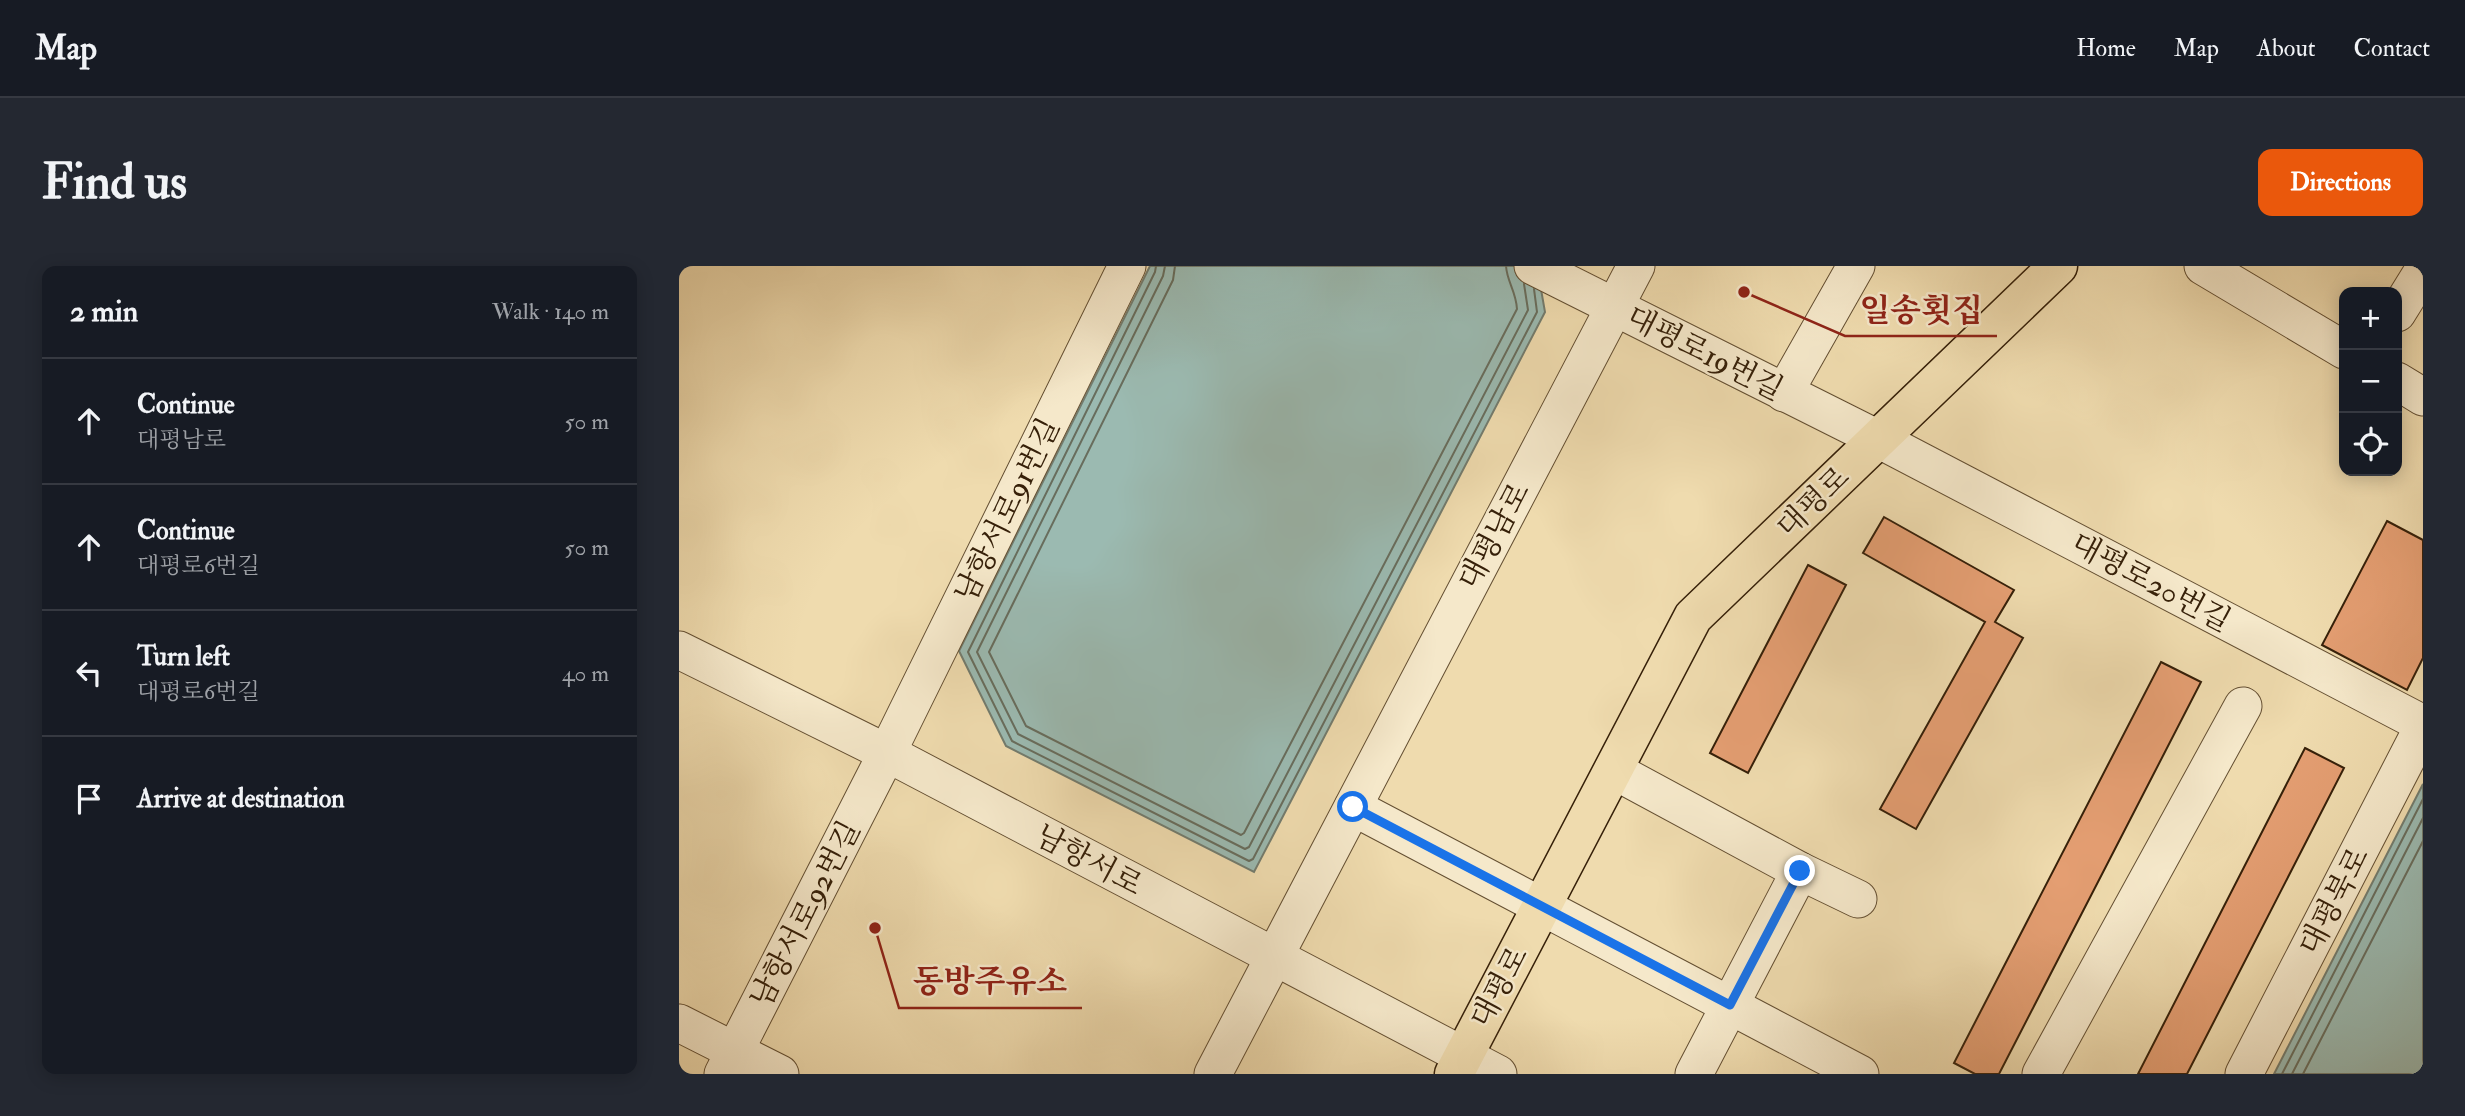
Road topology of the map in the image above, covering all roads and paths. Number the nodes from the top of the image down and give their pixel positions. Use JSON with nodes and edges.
{"nodes":[{"id":1,"x":1126,"y":266,"type":"edge"},
{"id":2,"x":1533,"y":266,"type":"edge"},
{"id":3,"x":1636,"y":266,"type":"edge"},
{"id":4,"x":1856,"y":266,"type":"edge"},
{"id":5,"x":2058,"y":266,"type":"edge"},
{"id":6,"x":2203,"y":266,"type":"edge"},
{"id":7,"x":2423,"y":271,"type":"edge"},
{"id":8,"x":2402,"y":305,"type":"edge"},
{"id":9,"x":1615,"y":307,"type":"junction"},
{"id":10,"x":2339,"y":347,"type":"edge"},
{"id":11,"x":2402,"y":384,"type":"edge"},
{"id":12,"x":1784,"y":393,"type":"junction"},
{"id":13,"x":2423,"y":397,"type":"edge"},
{"id":14,"x":1878,"y":439,"type":"junction"},
{"id":15,"x":679,"y":650,"type":"edge"},
{"id":16,"x":2243,"y":706,"type":"dead end"},
{"id":17,"x":2423,"y":725,"type":"edge"},
{"id":18,"x":887,"y":753,"type":"junction"},
{"id":19,"x":1613,"y":770,"type":"junction"},
{"id":20,"x":1353,"y":807,"type":"junction"},
{"id":21,"x":1800,"y":871,"type":"junction"},
{"id":22,"x":1858,"y":899,"type":"dead end"},
{"id":23,"x":1542,"y":905,"type":"junction"},
{"id":24,"x":1274,"y":957,"type":"junction"},
{"id":25,"x":1730,"y":1005,"type":"junction"},
{"id":26,"x":679,"y":1023,"type":"edge"},
{"id":27,"x":729,"y":1063,"type":"edge"},
{"id":28,"x":1458,"y":1065,"type":"edge"},
{"id":29,"x":780,"y":1074,"type":"edge"},
{"id":30,"x":1213,"y":1074,"type":"edge"},
{"id":31,"x":1499,"y":1074,"type":"edge"},
{"id":32,"x":1694,"y":1074,"type":"edge"},
{"id":33,"x":1860,"y":1074,"type":"edge"},
{"id":34,"x":2041,"y":1074,"type":"edge"},
{"id":35,"x":2244,"y":1074,"type":"edge"}],
"edges":[{"from":1,"to":18,"type":"street","name":"남항서로91번길"},
{"from":2,"to":9,"type":"street","name":"대평로19번길"},
{"from":3,"to":9,"type":"street","name":"대평남로"},
{"from":4,"to":12,"type":"street"},
{"from":5,"to":14,"type":"main road","name":"대평로"},
{"from":6,"to":10,"type":"street"},
{"from":7,"to":8,"type":"street"},
{"from":9,"to":12,"type":"street","name":"대평로19번길"},
{"from":9,"to":20,"type":"street","name":"대평남로"},
{"from":11,"to":13,"type":"street"},
{"from":12,"to":14,"type":"street","name":"대평로19번길"},
{"from":14,"to":17,"type":"street","name":"대평로20번길"},
{"from":14,"to":19,"type":"main road","name":"대평로"},
{"from":15,"to":18,"type":"street","name":"남항서로"},
{"from":16,"to":34,"type":"street"},
{"from":17,"to":35,"type":"street","name":"대평북로"},
{"from":18,"to":24,"type":"street","name":"남항서로"},
{"from":18,"to":27,"type":"street","name":"남항서로92번길"},
{"from":19,"to":21,"type":"street"},
{"from":19,"to":23,"type":"main road","name":"대평로"},
{"from":20,"to":23,"type":"street"},
{"from":20,"to":24,"type":"street","name":"대평남로"},
{"from":21,"to":22,"type":"street"},
{"from":21,"to":25,"type":"street"},
{"from":23,"to":25,"type":"street"},
{"from":23,"to":28,"type":"main road","name":"대평로"},
{"from":24,"to":28,"type":"street","name":"남항서로"},
{"from":24,"to":30,"type":"street","name":"대평남로"},
{"from":25,"to":32,"type":"street"},
{"from":25,"to":33,"type":"street"},
{"from":26,"to":27,"type":"street"},
{"from":27,"to":29,"type":"street"},
{"from":28,"to":31,"type":"street","name":"남항서로"}]}
